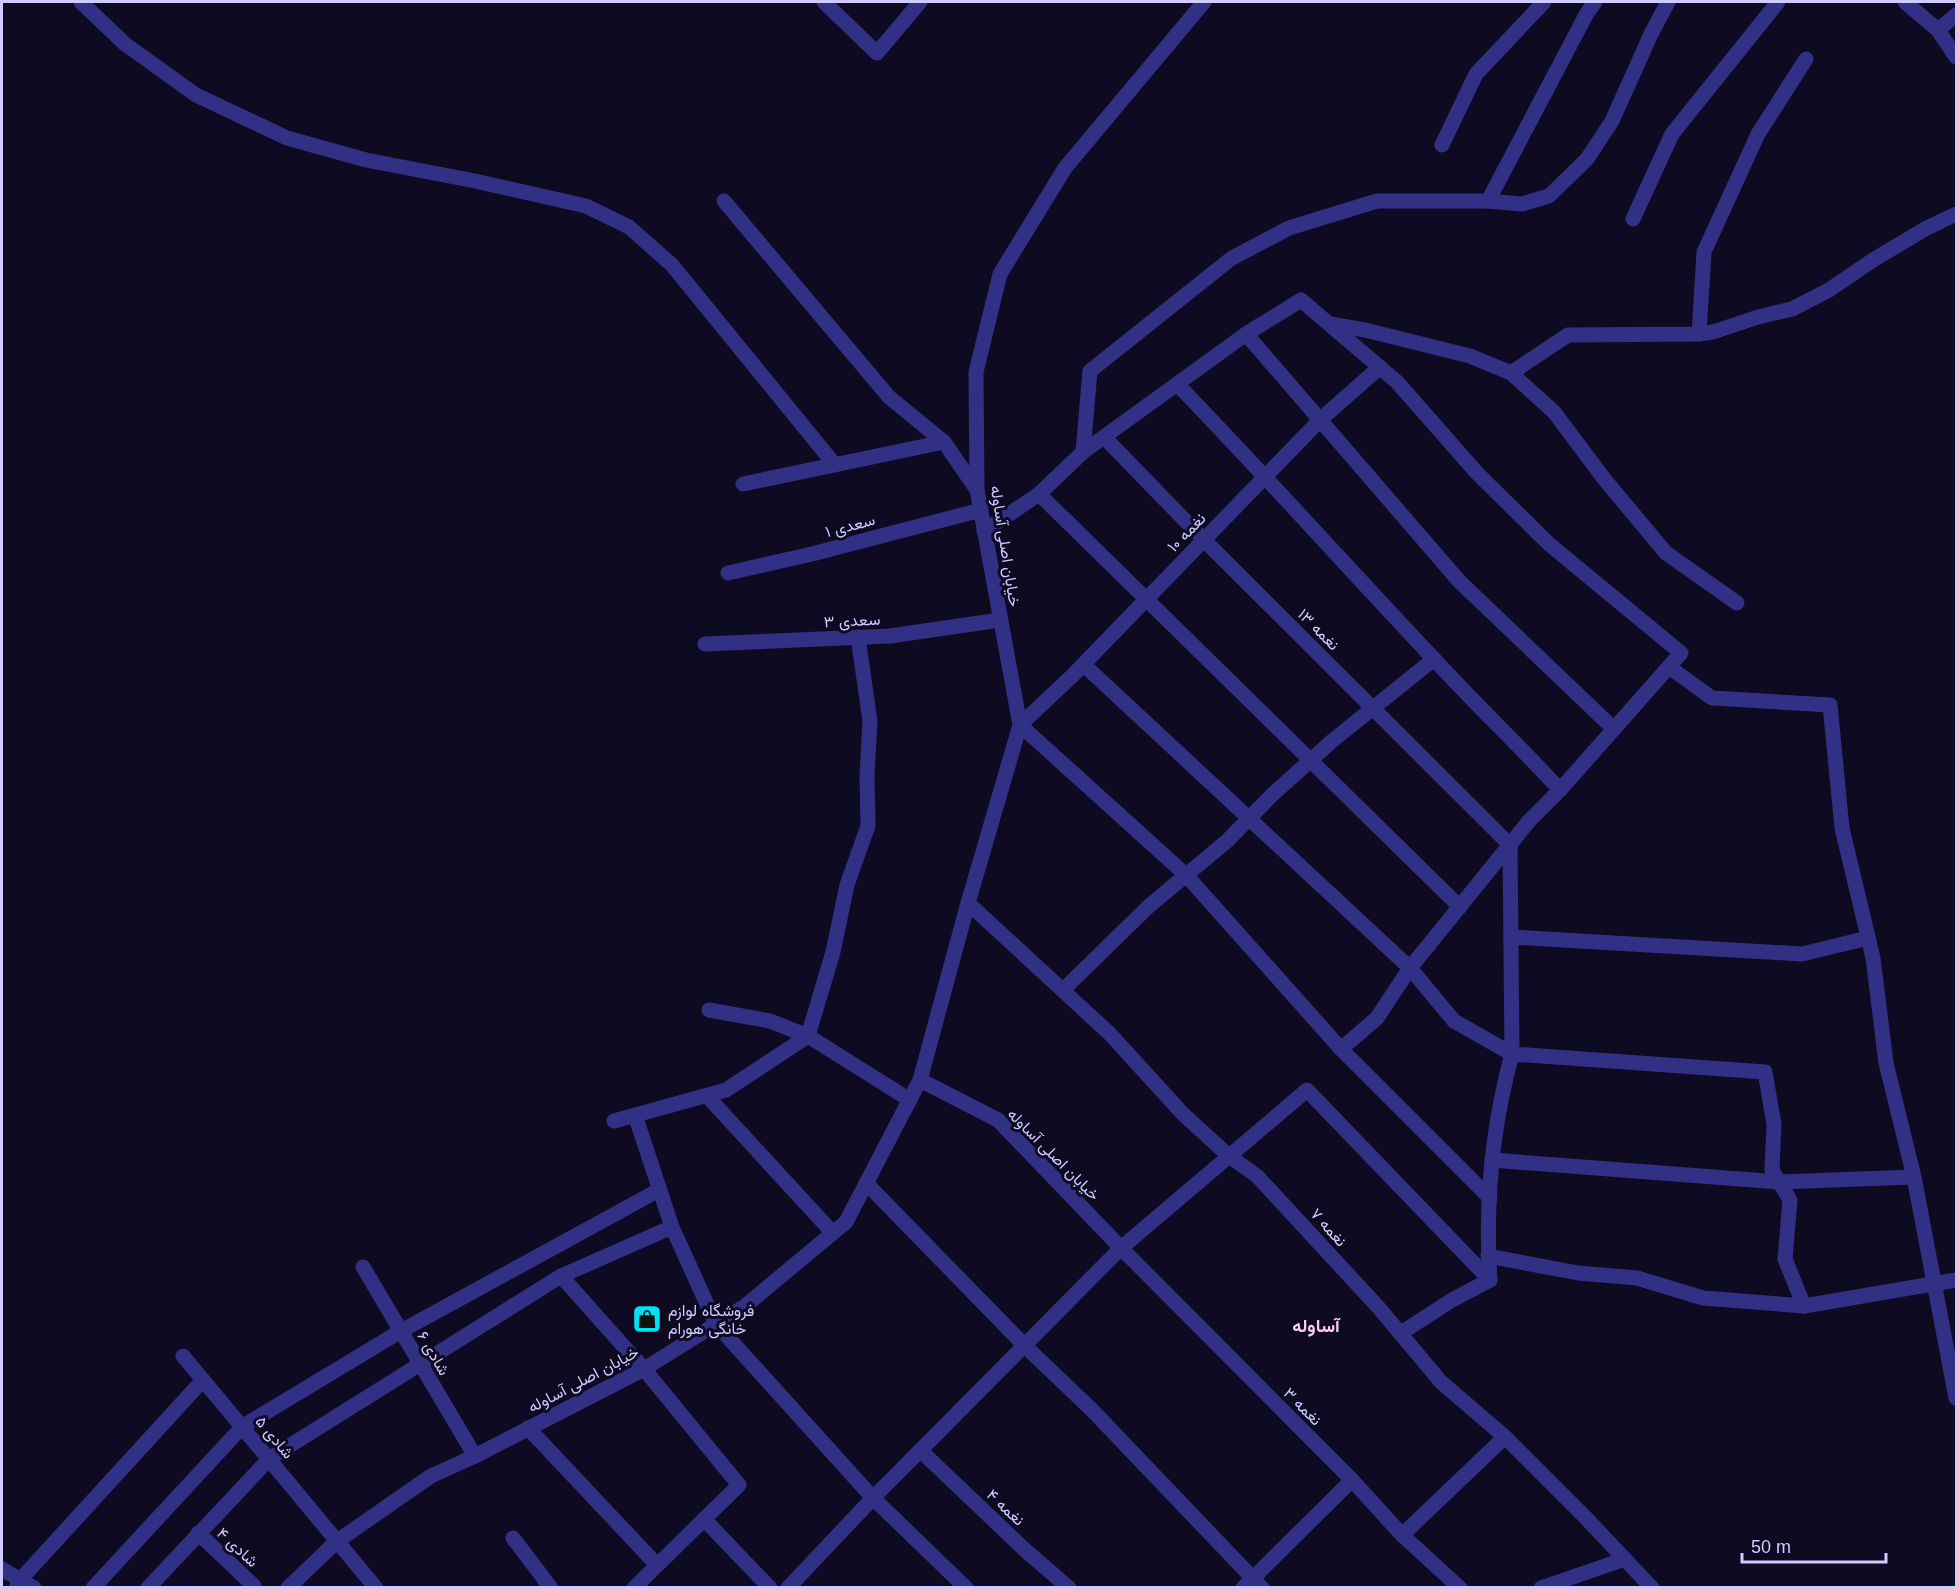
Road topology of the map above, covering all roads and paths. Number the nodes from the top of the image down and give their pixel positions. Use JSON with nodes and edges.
{"nodes":[{"id":1,"x":81,"y":2,"type":"edge"},
{"id":2,"x":824,"y":2,"type":"edge"},
{"id":3,"x":920,"y":2,"type":"edge"},
{"id":4,"x":1204,"y":2,"type":"edge"},
{"id":5,"x":1544,"y":2,"type":"edge"},
{"id":6,"x":1595,"y":2,"type":"edge"},
{"id":7,"x":1668,"y":2,"type":"edge"},
{"id":8,"x":1778,"y":2,"type":"edge"},
{"id":9,"x":1905,"y":2,"type":"edge"},
{"id":10,"x":1956,"y":15,"type":"edge"},
{"id":11,"x":1938,"y":30,"type":"junction"},
{"id":12,"x":1956,"y":57,"type":"edge"},
{"id":13,"x":1806,"y":59,"type":"dead end"},
{"id":14,"x":1442,"y":145,"type":"dead end"},
{"id":15,"x":724,"y":201,"type":"dead end"},
{"id":16,"x":1488,"y":201,"type":"junction"},
{"id":17,"x":1956,"y":214,"type":"edge"},
{"id":18,"x":1633,"y":219,"type":"dead end"},
{"id":19,"x":1329,"y":324,"type":"junction"},
{"id":20,"x":1246,"y":334,"type":"junction"},
{"id":21,"x":1699,"y":334,"type":"junction"},
{"id":22,"x":1380,"y":367,"type":"junction"},
{"id":23,"x":1511,"y":373,"type":"junction"},
{"id":24,"x":1178,"y":384,"type":"junction"},
{"id":25,"x":1321,"y":419,"type":"junction"},
{"id":26,"x":1104,"y":437,"type":"junction"},
{"id":27,"x":944,"y":442,"type":"junction"},
{"id":28,"x":1083,"y":452,"type":"junction"},
{"id":29,"x":835,"y":465,"type":"junction"},
{"id":30,"x":1266,"y":476,"type":"junction"},
{"id":31,"x":743,"y":484,"type":"dead end"},
{"id":32,"x":977,"y":490,"type":"junction"},
{"id":33,"x":1039,"y":494,"type":"junction"},
{"id":34,"x":981,"y":510,"type":"junction"},
{"id":35,"x":984,"y":531,"type":"junction"},
{"id":36,"x":1204,"y":540,"type":"junction"},
{"id":37,"x":728,"y":573,"type":"dead end"},
{"id":38,"x":1146,"y":600,"type":"junction"},
{"id":39,"x":1737,"y":603,"type":"dead end"},
{"id":40,"x":1000,"y":620,"type":"junction"},
{"id":41,"x":858,"y":637,"type":"junction"},
{"id":42,"x":705,"y":644,"type":"dead end"},
{"id":43,"x":1434,"y":659,"type":"junction"},
{"id":44,"x":1084,"y":664,"type":"junction"},
{"id":45,"x":1669,"y":667,"type":"junction"},
{"id":46,"x":1373,"y":708,"type":"junction"},
{"id":47,"x":1020,"y":725,"type":"junction"},
{"id":48,"x":1614,"y":729,"type":"junction"},
{"id":49,"x":1311,"y":760,"type":"junction"},
{"id":50,"x":1560,"y":790,"type":"junction"},
{"id":51,"x":1248,"y":819,"type":"junction"},
{"id":52,"x":1510,"y":845,"type":"junction"},
{"id":53,"x":1186,"y":876,"type":"junction"},
{"id":54,"x":968,"y":903,"type":"junction"},
{"id":55,"x":1460,"y":907,"type":"junction"},
{"id":56,"x":1511,"y":937,"type":"junction"},
{"id":57,"x":1868,"y":938,"type":"junction"},
{"id":58,"x":1410,"y":968,"type":"junction"},
{"id":59,"x":1063,"y":990,"type":"junction"},
{"id":60,"x":709,"y":1010,"type":"dead end"},
{"id":61,"x":808,"y":1036,"type":"junction"},
{"id":62,"x":1341,"y":1049,"type":"junction"},
{"id":63,"x":1512,"y":1054,"type":"junction"},
{"id":64,"x":920,"y":1080,"type":"junction"},
{"id":65,"x":707,"y":1096,"type":"junction"},
{"id":66,"x":910,"y":1100,"type":"junction"},
{"id":67,"x":635,"y":1115,"type":"junction"},
{"id":68,"x":614,"y":1121,"type":"dead end"},
{"id":69,"x":1229,"y":1156,"type":"junction"},
{"id":70,"x":1492,"y":1160,"type":"junction"},
{"id":71,"x":1914,"y":1177,"type":"junction"},
{"id":72,"x":1779,"y":1182,"type":"junction"},
{"id":73,"x":866,"y":1183,"type":"junction"},
{"id":74,"x":659,"y":1190,"type":"junction"},
{"id":75,"x":1490,"y":1198,"type":"junction"},
{"id":76,"x":672,"y":1227,"type":"junction"},
{"id":77,"x":833,"y":1233,"type":"junction"},
{"id":78,"x":1121,"y":1248,"type":"junction"},
{"id":79,"x":1488,"y":1256,"type":"junction"},
{"id":80,"x":363,"y":1267,"type":"dead end"},
{"id":81,"x":561,"y":1276,"type":"junction"},
{"id":82,"x":1490,"y":1280,"type":"junction"},
{"id":83,"x":1956,"y":1280,"type":"edge"},
{"id":84,"x":1934,"y":1285,"type":"junction"},
{"id":85,"x":1804,"y":1306,"type":"junction"},
{"id":86,"x":716,"y":1324,"type":"junction"},
{"id":87,"x":401,"y":1331,"type":"junction"},
{"id":88,"x":1401,"y":1333,"type":"junction"},
{"id":89,"x":1025,"y":1346,"type":"junction"},
{"id":90,"x":183,"y":1356,"type":"dead end"},
{"id":91,"x":419,"y":1364,"type":"junction"},
{"id":92,"x":644,"y":1369,"type":"junction"},
{"id":93,"x":203,"y":1380,"type":"junction"},
{"id":94,"x":1956,"y":1391,"type":"edge"},
{"id":95,"x":243,"y":1426,"type":"junction"},
{"id":96,"x":528,"y":1428,"type":"junction"},
{"id":97,"x":1505,"y":1437,"type":"junction"},
{"id":98,"x":921,"y":1451,"type":"junction"},
{"id":99,"x":475,"y":1456,"type":"junction"},
{"id":100,"x":270,"y":1458,"type":"junction"},
{"id":101,"x":1353,"y":1480,"type":"junction"},
{"id":102,"x":873,"y":1498,"type":"junction"},
{"id":103,"x":704,"y":1519,"type":"junction"},
{"id":104,"x":198,"y":1533,"type":"junction"},
{"id":105,"x":1402,"y":1535,"type":"junction"},
{"id":106,"x":513,"y":1538,"type":"dead end"},
{"id":107,"x":336,"y":1542,"type":"junction"},
{"id":108,"x":1625,"y":1559,"type":"junction"},
{"id":109,"x":657,"y":1564,"type":"junction"},
{"id":110,"x":2,"y":1569,"type":"edge"},
{"id":111,"x":1252,"y":1584,"type":"edge"},
{"id":112,"x":24,"y":1585,"type":"edge"},
{"id":113,"x":254,"y":1586,"type":"edge"},
{"id":114,"x":93,"y":1587,"type":"edge"},
{"id":115,"x":148,"y":1587,"type":"edge"},
{"id":116,"x":288,"y":1587,"type":"edge"},
{"id":117,"x":376,"y":1587,"type":"edge"},
{"id":118,"x":551,"y":1587,"type":"edge"},
{"id":119,"x":633,"y":1587,"type":"edge"},
{"id":120,"x":770,"y":1587,"type":"edge"},
{"id":121,"x":788,"y":1587,"type":"edge"},
{"id":122,"x":966,"y":1587,"type":"edge"},
{"id":123,"x":1069,"y":1587,"type":"edge"},
{"id":124,"x":1460,"y":1587,"type":"edge"},
{"id":125,"x":1541,"y":1587,"type":"edge"},
{"id":126,"x":1652,"y":1587,"type":"edge"}],
"edges":[{"from":1,"to":29,"type":"street"},
{"from":2,"to":3,"type":"street"},
{"from":4,"to":32,"type":"street","name":"خیابان اصلی آساوله"},
{"from":5,"to":14,"type":"street"},
{"from":6,"to":16,"type":"street"},
{"from":7,"to":16,"type":"street"},
{"from":8,"to":18,"type":"street"},
{"from":9,"to":11,"type":"street"},
{"from":10,"to":11,"type":"street"},
{"from":11,"to":12,"type":"street"},
{"from":13,"to":21,"type":"street"},
{"from":15,"to":27,"type":"street"},
{"from":16,"to":28,"type":"street"},
{"from":17,"to":21,"type":"street"},
{"from":19,"to":20,"type":"street"},
{"from":19,"to":22,"type":"street"},
{"from":19,"to":23,"type":"street"},
{"from":20,"to":24,"type":"street"},
{"from":20,"to":25,"type":"street"},
{"from":21,"to":23,"type":"street"},
{"from":22,"to":25,"type":"street","name":"نغمه ۱۰"},
{"from":22,"to":45,"type":"street"},
{"from":23,"to":39,"type":"street"},
{"from":24,"to":26,"type":"street"},
{"from":24,"to":30,"type":"street"},
{"from":25,"to":30,"type":"street","name":"نغمه ۱۰"},
{"from":25,"to":48,"type":"street"},
{"from":26,"to":28,"type":"street"},
{"from":26,"to":36,"type":"street","name":"نغمه ۱۳"},
{"from":27,"to":29,"type":"street"},
{"from":27,"to":32,"type":"street"},
{"from":28,"to":33,"type":"street"},
{"from":29,"to":31,"type":"street"},
{"from":30,"to":36,"type":"street","name":"نغمه ۱۰"},
{"from":30,"to":43,"type":"street"},
{"from":32,"to":34,"type":"street","name":"خیابان اصلی آساوله"},
{"from":33,"to":35,"type":"street"},
{"from":33,"to":38,"type":"street"},
{"from":34,"to":35,"type":"street","name":"خیابان اصلی آساوله"},
{"from":34,"to":37,"type":"street","name":"سعدی ۱"},
{"from":35,"to":40,"type":"street","name":"خیابان اصلی آساوله"},
{"from":36,"to":38,"type":"street","name":"نغمه ۱۰"},
{"from":36,"to":46,"type":"street","name":"نغمه ۱۳"},
{"from":38,"to":44,"type":"street","name":"نغمه ۱۰"},
{"from":38,"to":49,"type":"street"},
{"from":40,"to":41,"type":"street","name":"سعدی ۳"},
{"from":40,"to":47,"type":"street","name":"خیابان اصلی آساوله"},
{"from":41,"to":42,"type":"street","name":"سعدی ۳"},
{"from":41,"to":61,"type":"street"},
{"from":43,"to":46,"type":"street"},
{"from":43,"to":50,"type":"street"},
{"from":44,"to":47,"type":"street","name":"نغمه ۱۰"},
{"from":44,"to":51,"type":"street"},
{"from":45,"to":48,"type":"street"},
{"from":45,"to":57,"type":"street"},
{"from":46,"to":49,"type":"street"},
{"from":46,"to":52,"type":"street","name":"نغمه ۱۳"},
{"from":47,"to":53,"type":"street"},
{"from":47,"to":54,"type":"street","name":"خیابان اصلی آساوله"},
{"from":48,"to":50,"type":"street"},
{"from":49,"to":51,"type":"street"},
{"from":49,"to":55,"type":"street"},
{"from":50,"to":52,"type":"street"},
{"from":51,"to":53,"type":"street"},
{"from":51,"to":58,"type":"street"},
{"from":52,"to":55,"type":"street"},
{"from":52,"to":56,"type":"street"},
{"from":53,"to":59,"type":"street"},
{"from":53,"to":62,"type":"street"},
{"from":54,"to":59,"type":"street","name":"نغمه ۷"},
{"from":54,"to":64,"type":"street","name":"خیابان اصلی آساوله"},
{"from":55,"to":58,"type":"street"},
{"from":56,"to":57,"type":"street"},
{"from":56,"to":63,"type":"street"},
{"from":57,"to":71,"type":"street"},
{"from":58,"to":62,"type":"street"},
{"from":58,"to":63,"type":"street"},
{"from":59,"to":69,"type":"street","name":"نغمه ۷"},
{"from":60,"to":61,"type":"street"},
{"from":61,"to":65,"type":"street"},
{"from":61,"to":66,"type":"street"},
{"from":62,"to":75,"type":"street"},
{"from":63,"to":70,"type":"street"},
{"from":63,"to":72,"type":"street"},
{"from":64,"to":66,"type":"street","name":"خیابان اصلی آساوله"},
{"from":64,"to":78,"type":"street","name":"خیابان اصلی آساوله"},
{"from":65,"to":67,"type":"street"},
{"from":65,"to":77,"type":"street"},
{"from":66,"to":73,"type":"street","name":"خیابان اصلی آساوله"},
{"from":67,"to":68,"type":"street"},
{"from":67,"to":74,"type":"street"},
{"from":69,"to":78,"type":"street"},
{"from":69,"to":82,"type":"street"},
{"from":69,"to":88,"type":"street","name":"نغمه ۷"},
{"from":70,"to":72,"type":"street"},
{"from":70,"to":75,"type":"street"},
{"from":71,"to":72,"type":"street"},
{"from":71,"to":84,"type":"street"},
{"from":72,"to":85,"type":"street"},
{"from":73,"to":77,"type":"street","name":"خیابان اصلی آساوله"},
{"from":73,"to":89,"type":"street"},
{"from":74,"to":76,"type":"street"},
{"from":74,"to":87,"type":"street"},
{"from":75,"to":79,"type":"street"},
{"from":76,"to":81,"type":"street"},
{"from":76,"to":86,"type":"street"},
{"from":77,"to":86,"type":"street","name":"خیابان اصلی آساوله"},
{"from":78,"to":89,"type":"street"},
{"from":78,"to":101,"type":"street","name":"نغمه ۳"},
{"from":79,"to":82,"type":"street"},
{"from":79,"to":85,"type":"street"},
{"from":80,"to":87,"type":"street","name":"شادی ۶"},
{"from":81,"to":91,"type":"street"},
{"from":81,"to":92,"type":"street"},
{"from":82,"to":88,"type":"street"},
{"from":83,"to":84,"type":"street"},
{"from":84,"to":85,"type":"street"},
{"from":84,"to":94,"type":"street"},
{"from":86,"to":92,"type":"street","name":"خیابان اصلی آساوله"},
{"from":86,"to":102,"type":"street"},
{"from":87,"to":91,"type":"street","name":"شادی ۶"},
{"from":87,"to":95,"type":"street"},
{"from":88,"to":97,"type":"street","name":"نغمه ۷"},
{"from":89,"to":98,"type":"street"},
{"from":89,"to":111,"type":"street"},
{"from":90,"to":93,"type":"street","name":"شادی ۵"},
{"from":91,"to":99,"type":"street","name":"شادی ۶"},
{"from":91,"to":100,"type":"street"},
{"from":92,"to":96,"type":"street","name":"خیابان اصلی آساوله"},
{"from":92,"to":103,"type":"street"},
{"from":93,"to":95,"type":"street","name":"شادی ۵"},
{"from":93,"to":112,"type":"street"},
{"from":95,"to":100,"type":"street","name":"شادی ۵"},
{"from":95,"to":114,"type":"street"},
{"from":96,"to":99,"type":"street","name":"خیابان اصلی آساوله"},
{"from":96,"to":109,"type":"street"},
{"from":97,"to":105,"type":"street"},
{"from":97,"to":108,"type":"street","name":"نغمه ۷"},
{"from":98,"to":102,"type":"street"},
{"from":98,"to":123,"type":"street","name":"نغمه ۴"},
{"from":99,"to":107,"type":"street","name":"خیابان اصلی آساوله"},
{"from":100,"to":104,"type":"street"},
{"from":100,"to":107,"type":"street","name":"شادی ۵"},
{"from":101,"to":105,"type":"street","name":"نغمه ۳"},
{"from":101,"to":111,"type":"street"},
{"from":102,"to":121,"type":"street"},
{"from":102,"to":122,"type":"street"},
{"from":103,"to":109,"type":"street"},
{"from":103,"to":120,"type":"street"},
{"from":104,"to":113,"type":"street","name":"شادی ۴"},
{"from":104,"to":115,"type":"street"},
{"from":105,"to":124,"type":"street","name":"نغمه ۳"},
{"from":106,"to":118,"type":"street"},
{"from":107,"to":116,"type":"street","name":"خیابان اصلی آساوله"},
{"from":107,"to":117,"type":"street","name":"شادی ۵"},
{"from":108,"to":125,"type":"street"},
{"from":108,"to":126,"type":"street","name":"نغمه ۷"},
{"from":109,"to":119,"type":"street"},
{"from":110,"to":112,"type":"street"}]}
